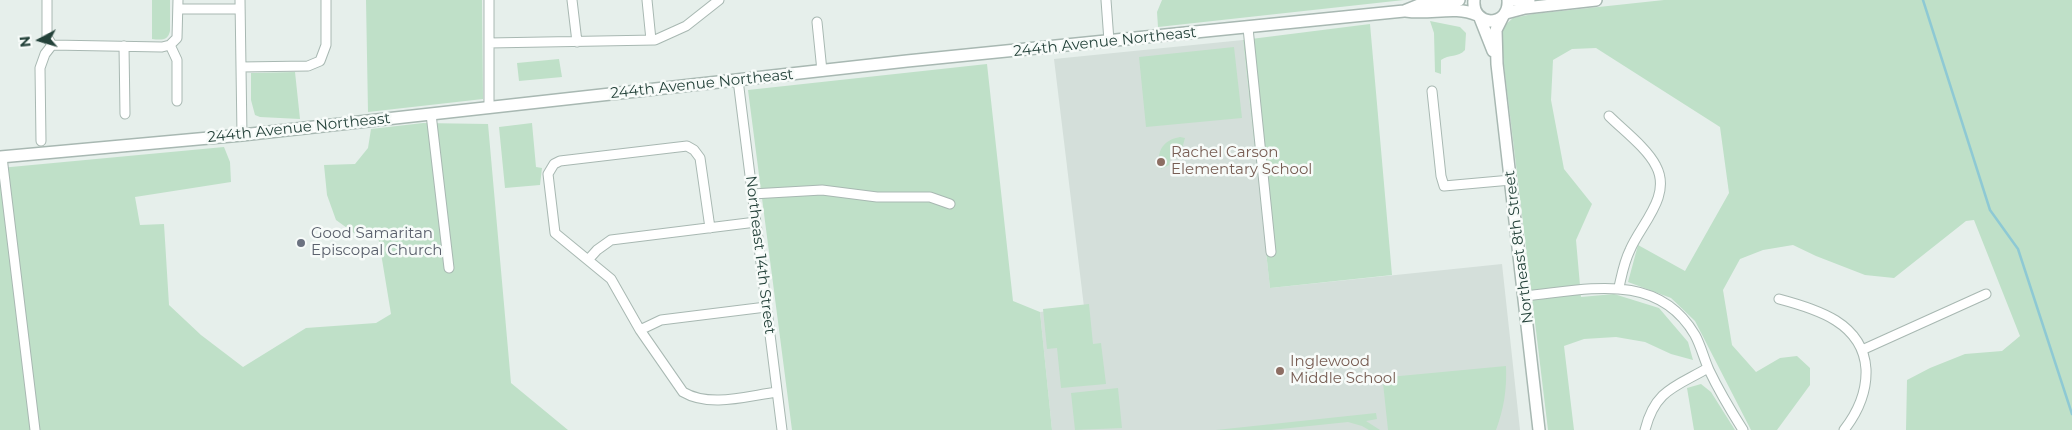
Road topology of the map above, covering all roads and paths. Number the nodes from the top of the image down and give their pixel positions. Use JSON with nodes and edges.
{"nodes":[{"id":1,"x":48,"y":0,"type":"edge"},
{"id":2,"x":326,"y":0,"type":"edge"},
{"id":3,"x":489,"y":0,"type":"edge"},
{"id":4,"x":572,"y":0,"type":"edge"},
{"id":5,"x":647,"y":0,"type":"edge"},
{"id":6,"x":719,"y":0,"type":"edge"},
{"id":7,"x":1106,"y":0,"type":"edge"},
{"id":8,"x":1459,"y":0,"type":"edge"},
{"id":9,"x":1474,"y":0,"type":"edge"},
{"id":10,"x":1508,"y":0,"type":"edge"},
{"id":11,"x":1516,"y":0,"type":"edge"},
{"id":12,"x":1529,"y":0,"type":"edge"},
{"id":13,"x":1596,"y":0,"type":"edge"},
{"id":14,"x":240,"y":4,"type":"edge"},
{"id":15,"x":178,"y":5,"type":"edge"},
{"id":16,"x":1404,"y":11,"type":"junction"},
{"id":17,"x":1504,"y":15,"type":"junction"},
{"id":18,"x":1479,"y":16,"type":"junction"},
{"id":19,"x":817,"y":22,"type":"dead end"},
{"id":20,"x":1248,"y":28,"type":"junction"},
{"id":21,"x":651,"y":40,"type":"junction"},
{"id":22,"x":1109,"y":40,"type":"junction"},
{"id":23,"x":577,"y":42,"type":"junction"},
{"id":24,"x":489,"y":43,"type":"junction"},
{"id":25,"x":52,"y":45,"type":"junction"},
{"id":26,"x":170,"y":45,"type":"junction"},
{"id":27,"x":124,"y":46,"type":"junction"},
{"id":28,"x":1497,"y":64,"type":"junction"},
{"id":29,"x":241,"y":67,"type":"junction"},
{"id":30,"x":822,"y":71,"type":"junction"},
{"id":31,"x":738,"y":80,"type":"junction"},
{"id":32,"x":1432,"y":91,"type":"dead end"},
{"id":33,"x":177,"y":101,"type":"dead end"},
{"id":34,"x":489,"y":108,"type":"junction"},
{"id":35,"x":125,"y":114,"type":"dead end"},
{"id":36,"x":431,"y":114,"type":"junction"},
{"id":37,"x":1609,"y":116,"type":"dead end"},
{"id":38,"x":242,"y":135,"type":"junction"},
{"id":39,"x":41,"y":142,"type":"dead end"},
{"id":40,"x":1,"y":157,"type":"edge"},
{"id":41,"x":1511,"y":180,"type":"junction"},
{"id":42,"x":752,"y":194,"type":"junction"},
{"id":43,"x":950,"y":204,"type":"dead end"},
{"id":44,"x":756,"y":222,"type":"junction"},
{"id":45,"x":710,"y":228,"type":"junction"},
{"id":46,"x":1271,"y":252,"type":"dead end"},
{"id":47,"x":588,"y":260,"type":"junction"},
{"id":48,"x":449,"y":268,"type":"dead end"},
{"id":49,"x":1619,"y":287,"type":"junction"},
{"id":50,"x":1986,"y":294,"type":"dead end"},
{"id":51,"x":1525,"y":296,"type":"junction"},
{"id":52,"x":1779,"y":299,"type":"dead end"},
{"id":53,"x":766,"y":307,"type":"junction"},
{"id":54,"x":640,"y":330,"type":"junction"},
{"id":55,"x":1862,"y":350,"type":"junction"},
{"id":56,"x":1708,"y":368,"type":"junction"},
{"id":57,"x":777,"y":392,"type":"junction"},
{"id":58,"x":35,"y":430,"type":"edge"},
{"id":59,"x":782,"y":430,"type":"edge"},
{"id":60,"x":1540,"y":430,"type":"edge"},
{"id":61,"x":1645,"y":430,"type":"edge"},
{"id":62,"x":1743,"y":430,"type":"edge"},
{"id":63,"x":1844,"y":430,"type":"edge"}],
"edges":[{"from":1,"to":25,"type":"street"},
{"from":2,"to":29,"type":"street"},
{"from":3,"to":24,"type":"street"},
{"from":4,"to":23,"type":"street"},
{"from":5,"to":21,"type":"street"},
{"from":6,"to":21,"type":"street"},
{"from":7,"to":22,"type":"street"},
{"from":8,"to":16,"type":"street","name":"244th Avenue Northeast"},
{"from":9,"to":18,"type":"street","name":"Northeast 8th Street"},
{"from":10,"to":17,"type":"street","name":"Northeast 8th Street"},
{"from":11,"to":12,"type":"street"},
{"from":13,"to":17,"type":"street"},
{"from":14,"to":15,"type":"street"},
{"from":14,"to":29,"type":"street"},
{"from":15,"to":26,"type":"street"},
{"from":16,"to":18,"type":"street","name":"244th Avenue Northeast"},
{"from":16,"to":20,"type":"street","name":"244th Avenue Northeast"},
{"from":17,"to":18,"type":"street","name":"244th Avenue Northeast"},
{"from":17,"to":28,"type":"street","name":"Northeast 8th Street"},
{"from":18,"to":28,"type":"street","name":"Northeast 8th Street"},
{"from":19,"to":30,"type":"street"},
{"from":20,"to":22,"type":"street","name":"244th Avenue Northeast"},
{"from":20,"to":46,"type":"street"},
{"from":21,"to":23,"type":"street"},
{"from":22,"to":30,"type":"street","name":"244th Avenue Northeast"},
{"from":23,"to":24,"type":"street"},
{"from":24,"to":34,"type":"street"},
{"from":25,"to":27,"type":"street"},
{"from":25,"to":39,"type":"street"},
{"from":26,"to":27,"type":"street"},
{"from":26,"to":33,"type":"street"},
{"from":27,"to":35,"type":"street"},
{"from":28,"to":41,"type":"street","name":"Northeast 8th Street"},
{"from":29,"to":38,"type":"street"},
{"from":30,"to":31,"type":"street","name":"244th Avenue Northeast"},
{"from":31,"to":34,"type":"street","name":"244th Avenue Northeast"},
{"from":31,"to":42,"type":"street","name":"Northeast 14th Street"},
{"from":32,"to":41,"type":"street"},
{"from":34,"to":36,"type":"street","name":"244th Avenue Northeast"},
{"from":36,"to":38,"type":"street","name":"244th Avenue Northeast"},
{"from":36,"to":48,"type":"street"},
{"from":37,"to":49,"type":"street"},
{"from":38,"to":40,"type":"street","name":"244th Avenue Northeast"},
{"from":40,"to":58,"type":"street"},
{"from":41,"to":51,"type":"street","name":"Northeast 8th Street"},
{"from":42,"to":43,"type":"street"},
{"from":42,"to":44,"type":"street","name":"Northeast 14th Street"},
{"from":44,"to":45,"type":"street"},
{"from":44,"to":53,"type":"street","name":"Northeast 14th Street"},
{"from":45,"to":47,"type":"street"},
{"from":45,"to":47,"type":"street"},
{"from":47,"to":54,"type":"street"},
{"from":49,"to":51,"type":"street"},
{"from":49,"to":56,"type":"street"},
{"from":50,"to":55,"type":"street"},
{"from":51,"to":60,"type":"street","name":"Northeast 8th Street"},
{"from":52,"to":55,"type":"street"},
{"from":53,"to":54,"type":"street"},
{"from":53,"to":57,"type":"street","name":"Northeast 14th Street"},
{"from":54,"to":57,"type":"street"},
{"from":55,"to":63,"type":"street"},
{"from":56,"to":61,"type":"street"},
{"from":56,"to":62,"type":"street"},
{"from":57,"to":59,"type":"street","name":"Northeast 14th Street"}]}
